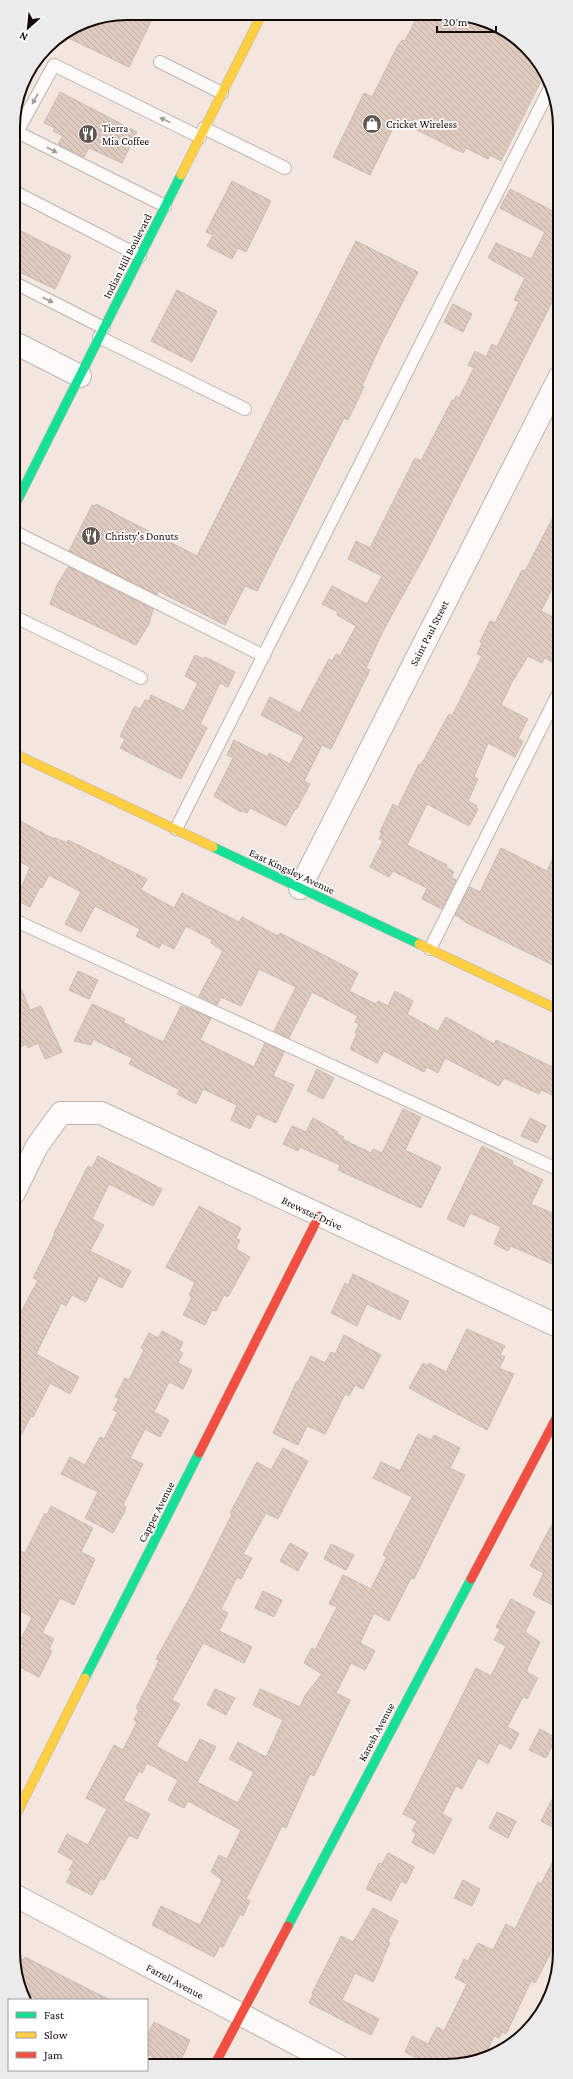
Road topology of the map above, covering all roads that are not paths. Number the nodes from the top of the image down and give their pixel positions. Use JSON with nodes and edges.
{"nodes":[{"id":1,"x":259,"y":20,"type":"edge"},
{"id":2,"x":160,"y":62,"type":"dead end"},
{"id":3,"x":222,"y":93,"type":"junction"},
{"id":4,"x":547,"y":93,"type":"edge"},
{"id":5,"x":20,"y":127,"type":"edge"},
{"id":6,"x":202,"y":133,"type":"junction"},
{"id":7,"x":20,"y":134,"type":"edge"},
{"id":8,"x":285,"y":168,"type":"dead end"},
{"id":9,"x":20,"y":196,"type":"edge"},
{"id":10,"x":165,"y":206,"type":"junction"},
{"id":11,"x":140,"y":256,"type":"junction"},
{"id":12,"x":20,"y":286,"type":"edge"},
{"id":13,"x":102,"y":332,"type":"junction"},
{"id":14,"x":20,"y":346,"type":"edge"},
{"id":15,"x":80,"y":376,"type":"junction"},
{"id":16,"x":553,"y":390,"type":"edge"},
{"id":17,"x":245,"y":409,"type":"dead end"},
{"id":18,"x":20,"y":495,"type":"edge"},
{"id":19,"x":20,"y":534,"type":"edge"},
{"id":20,"x":20,"y":619,"type":"edge"},
{"id":21,"x":264,"y":656,"type":"junction"},
{"id":22,"x":141,"y":678,"type":"dead end"},
{"id":23,"x":553,"y":704,"type":"edge"},
{"id":24,"x":20,"y":756,"type":"edge"},
{"id":25,"x":176,"y":830,"type":"junction"},
{"id":26,"x":300,"y":888,"type":"junction"},
{"id":27,"x":20,"y":923,"type":"edge"},
{"id":28,"x":430,"y":949,"type":"junction"},
{"id":29,"x":553,"y":1007,"type":"edge"},
{"id":30,"x":553,"y":1167,"type":"edge"},
{"id":31,"x":20,"y":1181,"type":"edge"},
{"id":32,"x":319,"y":1216,"type":"junction"},
{"id":33,"x":553,"y":1325,"type":"edge"},
{"id":34,"x":553,"y":1424,"type":"edge"},
{"id":35,"x":20,"y":1807,"type":"edge"},
{"id":36,"x":20,"y":1898,"type":"edge"},
{"id":37,"x":240,"y":2015,"type":"junction"},
{"id":38,"x":218,"y":2059,"type":"edge"},
{"id":39,"x":325,"y":2059,"type":"edge"}],
"edges":[{"from":1,"to":3,"type":"street","name":"Indian Hill Boulevard"},
{"from":2,"to":3,"type":"lane"},
{"from":3,"to":6,"type":"street","name":"Indian Hill Boulevard"},
{"from":4,"to":21,"type":"lane"},
{"from":6,"to":5,"type":"lane","one_way":true},
{"from":6,"to":8,"type":"lane"},
{"from":6,"to":10,"type":"street","name":"Indian Hill Boulevard"},
{"from":7,"to":10,"type":"lane","one_way":true},
{"from":9,"to":11,"type":"lane"},
{"from":10,"to":11,"type":"street","name":"Indian Hill Boulevard"},
{"from":11,"to":13,"type":"street","name":"Indian Hill Boulevard"},
{"from":12,"to":13,"type":"lane","one_way":true},
{"from":13,"to":15,"type":"street","name":"Indian Hill Boulevard"},
{"from":13,"to":17,"type":"lane"},
{"from":14,"to":15,"type":"street"},
{"from":15,"to":18,"type":"street","name":"Indian Hill Boulevard"},
{"from":16,"to":26,"type":"street","name":"Saint Paul Street"},
{"from":19,"to":21,"type":"lane"},
{"from":20,"to":22,"type":"lane"},
{"from":21,"to":25,"type":"lane"},
{"from":23,"to":28,"type":"lane"},
{"from":24,"to":25,"type":"street","name":"East Kingsley Avenue"},
{"from":25,"to":26,"type":"street","name":"East Kingsley Avenue"},
{"from":26,"to":28,"type":"street","name":"East Kingsley Avenue"},
{"from":27,"to":30,"type":"lane"},
{"from":28,"to":29,"type":"street","name":"East Kingsley Avenue"},
{"from":31,"to":32,"type":"street","name":"Brewster Drive"},
{"from":32,"to":33,"type":"street","name":"Brewster Drive"},
{"from":32,"to":35,"type":"street","name":"Capper Avenue"},
{"from":34,"to":37,"type":"street","name":"Karesh Avenue"},
{"from":36,"to":37,"type":"street","name":"Farrell Avenue"},
{"from":37,"to":38,"type":"street","name":"Karesh Avenue"},
{"from":37,"to":39,"type":"street","name":"Farrell Avenue"}]}
